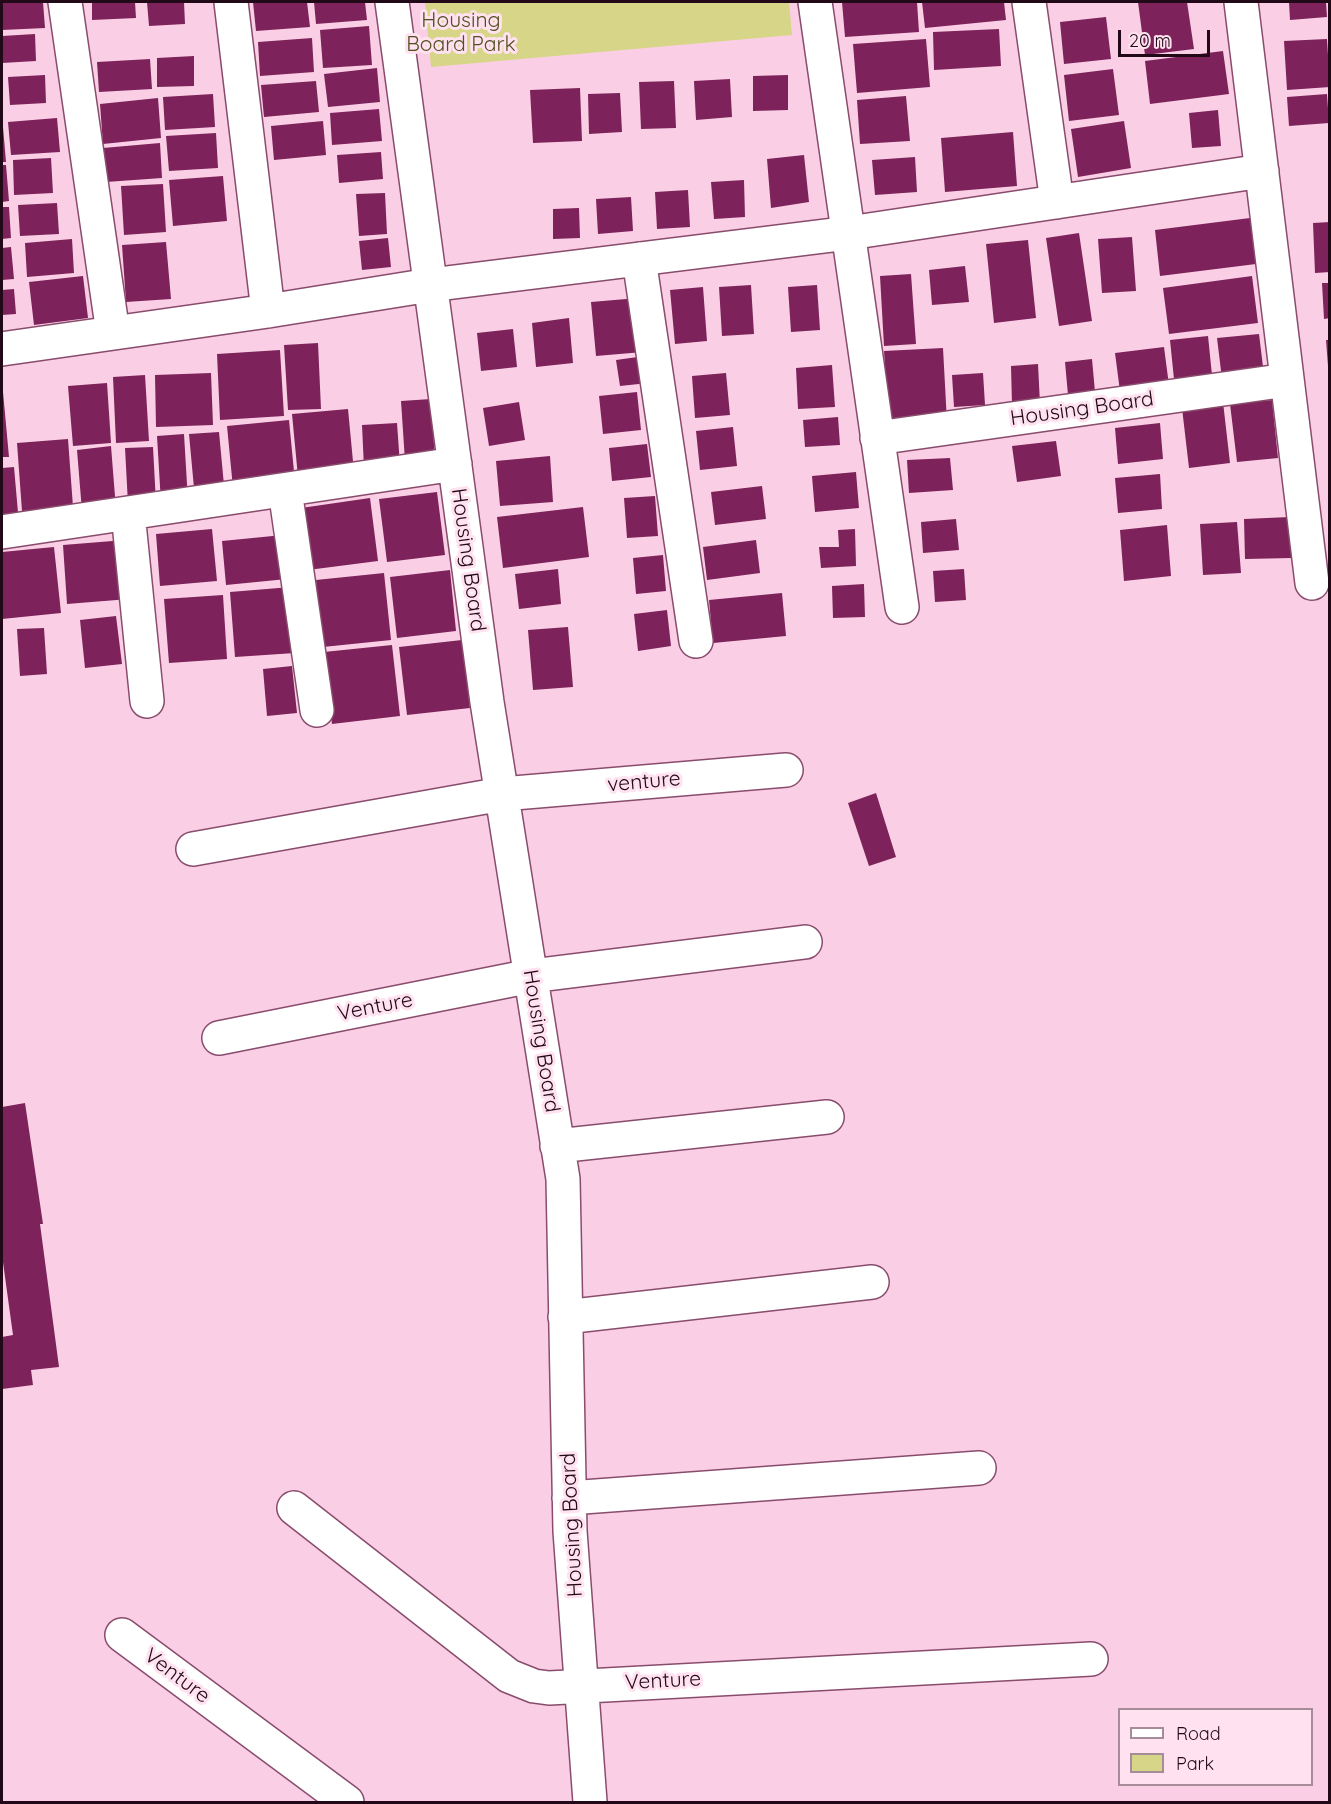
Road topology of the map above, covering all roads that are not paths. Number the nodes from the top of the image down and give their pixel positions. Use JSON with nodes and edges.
{"nodes":[{"id":1,"x":65,"y":2,"type":"edge"},
{"id":2,"x":231,"y":2,"type":"edge"},
{"id":3,"x":392,"y":2,"type":"edge"},
{"id":4,"x":815,"y":2,"type":"edge"},
{"id":5,"x":1029,"y":2,"type":"edge"},
{"id":6,"x":1241,"y":2,"type":"edge"},
{"id":7,"x":1262,"y":171,"type":"junction"},
{"id":8,"x":1056,"y":202,"type":"junction"},
{"id":9,"x":849,"y":233,"type":"junction"},
{"id":10,"x":639,"y":259,"type":"junction"},
{"id":11,"x":430,"y":285,"type":"junction"},
{"id":12,"x":268,"y":311,"type":"junction"},
{"id":13,"x":113,"y":333,"type":"junction"},
{"id":14,"x":2,"y":349,"type":"edge"},
{"id":15,"x":1287,"y":380,"type":"junction"},
{"id":16,"x":877,"y":438,"type":"junction"},
{"id":17,"x":455,"y":464,"type":"junction"},
{"id":18,"x":285,"y":490,"type":"junction"},
{"id":19,"x":128,"y":513,"type":"junction"},
{"id":20,"x":2,"y":532,"type":"edge"},
{"id":21,"x":1312,"y":583,"type":"dead end"},
{"id":22,"x":902,"y":607,"type":"dead end"},
{"id":23,"x":696,"y":641,"type":"dead end"},
{"id":24,"x":147,"y":700,"type":"dead end"},
{"id":25,"x":317,"y":710,"type":"dead end"},
{"id":26,"x":786,"y":770,"type":"dead end"},
{"id":27,"x":502,"y":794,"type":"junction"},
{"id":28,"x":193,"y":849,"type":"dead end"},
{"id":29,"x":805,"y":942,"type":"dead end"},
{"id":30,"x":531,"y":976,"type":"junction"},
{"id":31,"x":219,"y":1038,"type":"dead end"},
{"id":32,"x":826,"y":1117,"type":"dead end"},
{"id":33,"x":557,"y":1146,"type":"junction"},
{"id":34,"x":872,"y":1282,"type":"dead end"},
{"id":35,"x":566,"y":1317,"type":"junction"},
{"id":36,"x":979,"y":1468,"type":"dead end"},
{"id":37,"x":569,"y":1498,"type":"junction"},
{"id":38,"x":294,"y":1508,"type":"dead end"},
{"id":39,"x":122,"y":1635,"type":"dead end"},
{"id":40,"x":1091,"y":1659,"type":"dead end"},
{"id":41,"x":581,"y":1685,"type":"junction"},
{"id":42,"x":347,"y":1803,"type":"edge"},
{"id":43,"x":590,"y":1803,"type":"edge"}],
"edges":[{"from":1,"to":13,"type":"street"},
{"from":2,"to":12,"type":"street"},
{"from":3,"to":11,"type":"street","name":"Housing Board"},
{"from":4,"to":9,"type":"street"},
{"from":5,"to":8,"type":"street"},
{"from":6,"to":7,"type":"street"},
{"from":7,"to":8,"type":"street"},
{"from":7,"to":15,"type":"street"},
{"from":8,"to":9,"type":"street"},
{"from":9,"to":10,"type":"street"},
{"from":9,"to":16,"type":"street"},
{"from":10,"to":11,"type":"street"},
{"from":10,"to":23,"type":"street"},
{"from":11,"to":12,"type":"street"},
{"from":11,"to":17,"type":"street","name":"Housing Board"},
{"from":12,"to":13,"type":"street"},
{"from":13,"to":14,"type":"street"},
{"from":15,"to":16,"type":"street","name":"Housing Board"},
{"from":15,"to":21,"type":"street"},
{"from":16,"to":22,"type":"street"},
{"from":17,"to":18,"type":"street"},
{"from":17,"to":27,"type":"street","name":"Housing Board"},
{"from":18,"to":19,"type":"street"},
{"from":18,"to":25,"type":"street"},
{"from":19,"to":20,"type":"street"},
{"from":19,"to":24,"type":"street"},
{"from":26,"to":27,"type":"street","name":"venture"},
{"from":27,"to":28,"type":"street"},
{"from":27,"to":30,"type":"street","name":"Housing Board"},
{"from":29,"to":30,"type":"street"},
{"from":30,"to":31,"type":"street","name":"Venture"},
{"from":30,"to":33,"type":"street","name":"Housing Board"},
{"from":32,"to":33,"type":"street"},
{"from":33,"to":35,"type":"street","name":"Housing Board"},
{"from":34,"to":35,"type":"street"},
{"from":35,"to":37,"type":"street","name":"Housing Board"},
{"from":36,"to":37,"type":"street"},
{"from":37,"to":41,"type":"street","name":"Housing Board"},
{"from":38,"to":41,"type":"street","name":"Venture"},
{"from":39,"to":42,"type":"street","name":"Venture"},
{"from":40,"to":41,"type":"street","name":"Venture"},
{"from":41,"to":43,"type":"street","name":"Housing Board"}]}
